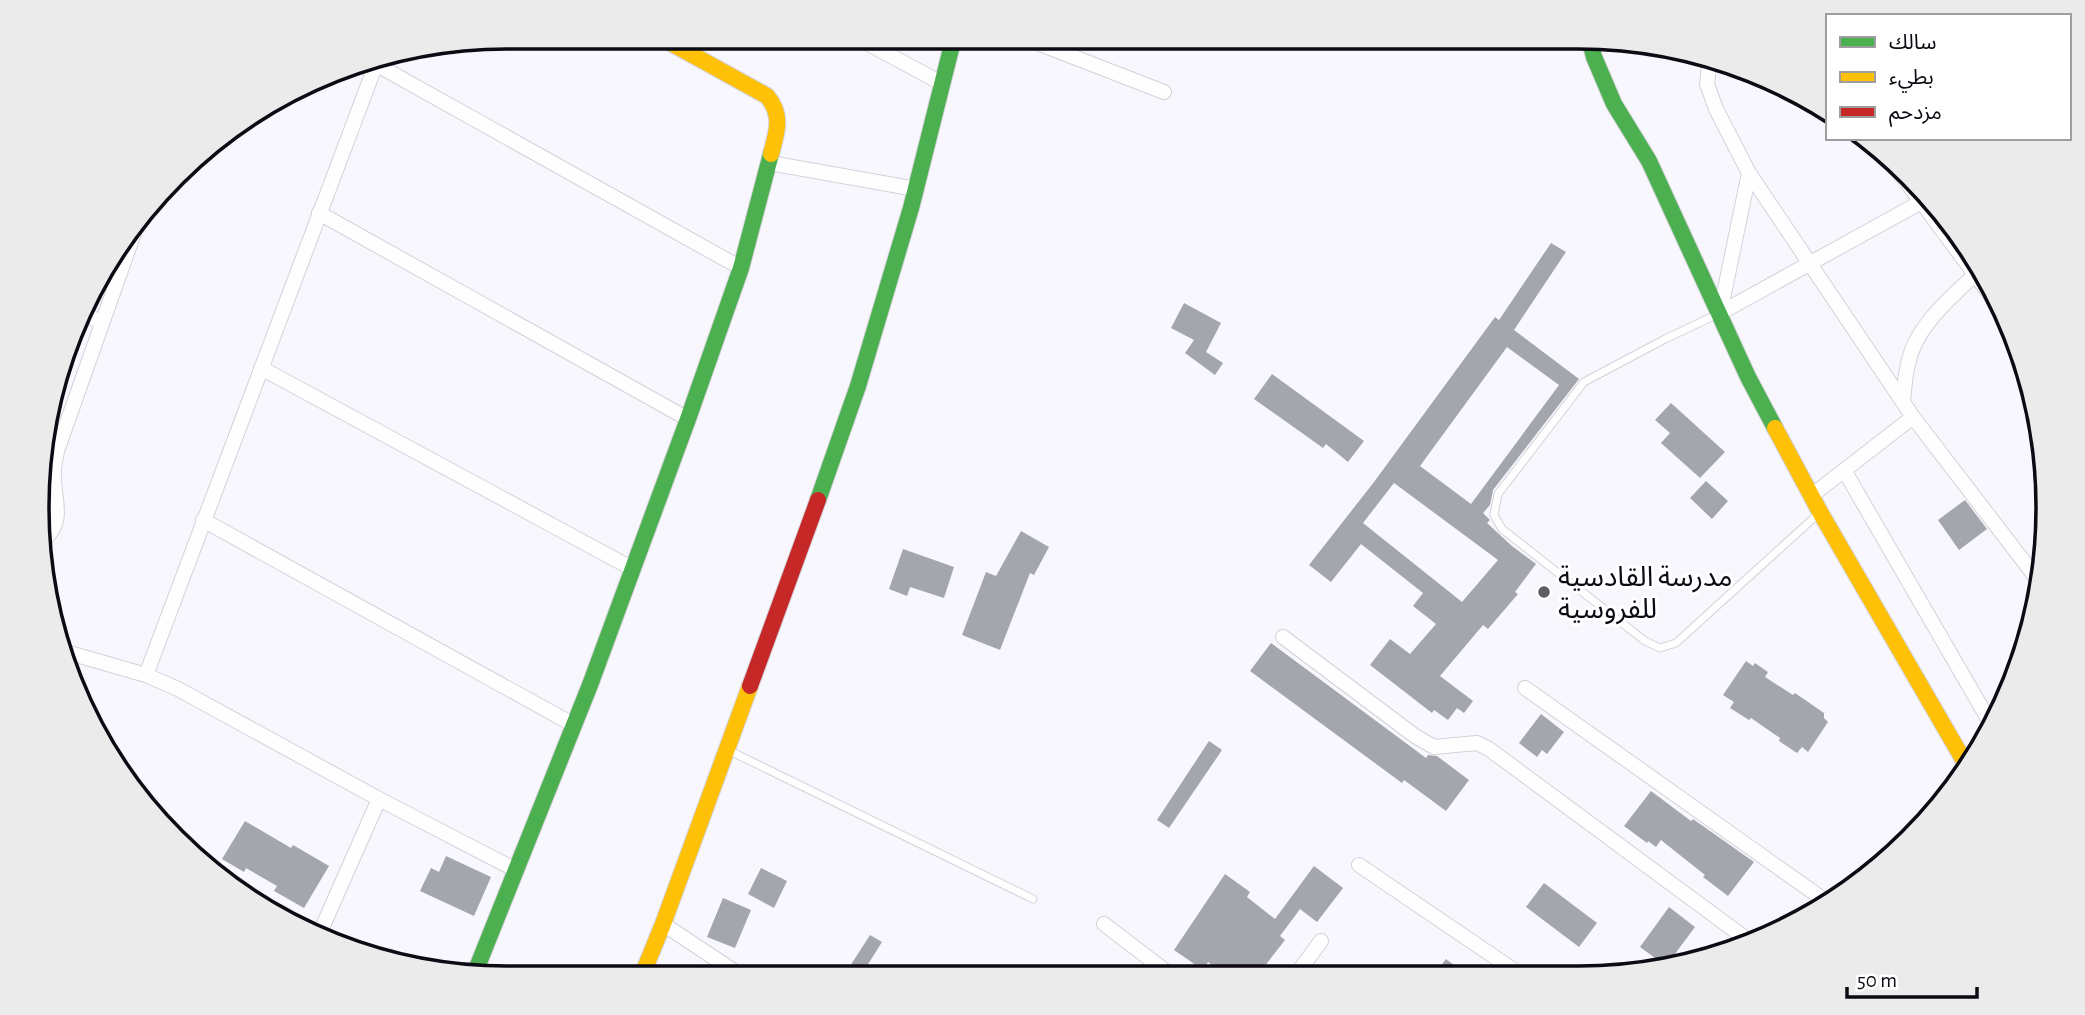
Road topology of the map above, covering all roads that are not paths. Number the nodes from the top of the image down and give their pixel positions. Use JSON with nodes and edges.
{"nodes":[{"id":1,"x":682,"y":49,"type":"edge"},
{"id":2,"x":878,"y":49,"type":"edge"},
{"id":3,"x":951,"y":49,"type":"edge"},
{"id":4,"x":1053,"y":49,"type":"edge"},
{"id":5,"x":1592,"y":49,"type":"edge"},
{"id":6,"x":381,"y":67,"type":"edge"},
{"id":7,"x":1709,"y":69,"type":"edge"},
{"id":8,"x":369,"y":71,"type":"edge"},
{"id":9,"x":943,"y":84,"type":"junction"},
{"id":10,"x":1164,"y":92,"type":"dead end"},
{"id":11,"x":770,"y":163,"type":"junction"},
{"id":12,"x":1749,"y":173,"type":"junction"},
{"id":13,"x":916,"y":189,"type":"junction"},
{"id":14,"x":1920,"y":203,"type":"edge"},
{"id":15,"x":319,"y":213,"type":"junction"},
{"id":16,"x":128,"y":250,"type":"edge"},
{"id":17,"x":1810,"y":264,"type":"junction"},
{"id":18,"x":741,"y":268,"type":"junction"},
{"id":19,"x":1978,"y":284,"type":"edge"},
{"id":20,"x":1720,"y":313,"type":"junction"},
{"id":21,"x":91,"y":317,"type":"edge"},
{"id":22,"x":102,"y":323,"type":"junction"},
{"id":23,"x":261,"y":368,"type":"junction"},
{"id":24,"x":1903,"y":402,"type":"junction"},
{"id":25,"x":1913,"y":417,"type":"junction"},
{"id":26,"x":688,"y":419,"type":"junction"},
{"id":27,"x":51,"y":463,"type":"edge"},
{"id":28,"x":1844,"y":470,"type":"junction"},
{"id":29,"x":50,"y":475,"type":"edge"},
{"id":30,"x":1811,"y":495,"type":"junction"},
{"id":31,"x":1820,"y":512,"type":"junction"},
{"id":32,"x":204,"y":520,"type":"junction"},
{"id":33,"x":50,"y":533,"type":"edge"},
{"id":34,"x":633,"y":569,"type":"junction"},
{"id":35,"x":2031,"y":571,"type":"edge"},
{"id":36,"x":1283,"y":637,"type":"dead end"},
{"id":37,"x":73,"y":654,"type":"edge"},
{"id":38,"x":146,"y":675,"type":"junction"},
{"id":39,"x":1525,"y":688,"type":"dead end"},
{"id":40,"x":1986,"y":716,"type":"edge"},
{"id":41,"x":574,"y":724,"type":"junction"},
{"id":42,"x":726,"y":749,"type":"junction"},
{"id":43,"x":1962,"y":757,"type":"edge"},
{"id":44,"x":379,"y":799,"type":"junction"},
{"id":45,"x":1359,"y":865,"type":"dead end"},
{"id":46,"x":516,"y":870,"type":"junction"},
{"id":47,"x":1820,"y":897,"type":"edge"},
{"id":48,"x":1033,"y":899,"type":"dead end"},
{"id":49,"x":663,"y":924,"type":"junction"},
{"id":50,"x":1104,"y":924,"type":"dead end"},
{"id":51,"x":323,"y":927,"type":"edge"},
{"id":52,"x":1742,"y":936,"type":"edge"},
{"id":53,"x":1321,"y":941,"type":"dead end"},
{"id":54,"x":478,"y":965,"type":"edge"},
{"id":55,"x":646,"y":966,"type":"edge"},
{"id":56,"x":726,"y":966,"type":"edge"},
{"id":57,"x":1159,"y":966,"type":"edge"},
{"id":58,"x":1303,"y":966,"type":"edge"},
{"id":59,"x":1508,"y":966,"type":"edge"}],
"edges":[{"from":1,"to":11,"type":"street"},
{"from":2,"to":9,"type":"street"},
{"from":3,"to":9,"type":"street"},
{"from":4,"to":10,"type":"street"},
{"from":5,"to":20,"type":"street"},
{"from":6,"to":18,"type":"street"},
{"from":7,"to":12,"type":"street"},
{"from":8,"to":15,"type":"street"},
{"from":9,"to":13,"type":"street"},
{"from":11,"to":13,"type":"street"},
{"from":11,"to":18,"type":"street"},
{"from":12,"to":17,"type":"street"},
{"from":12,"to":20,"type":"street"},
{"from":13,"to":42,"type":"street"},
{"from":14,"to":17,"type":"street"},
{"from":15,"to":23,"type":"street"},
{"from":15,"to":26,"type":"street"},
{"from":16,"to":22,"type":"street"},
{"from":17,"to":20,"type":"street"},
{"from":17,"to":24,"type":"street"},
{"from":18,"to":26,"type":"street"},
{"from":19,"to":24,"type":"street"},
{"from":20,"to":30,"type":"street"},
{"from":20,"to":31,"type":"lane"},
{"from":21,"to":22,"type":"street"},
{"from":22,"to":27,"type":"street"},
{"from":23,"to":32,"type":"street"},
{"from":23,"to":34,"type":"street"},
{"from":24,"to":25,"type":"street"},
{"from":25,"to":28,"type":"street"},
{"from":25,"to":35,"type":"street"},
{"from":26,"to":34,"type":"street"},
{"from":28,"to":30,"type":"street"},
{"from":28,"to":40,"type":"street"},
{"from":29,"to":33,"type":"street"},
{"from":30,"to":31,"type":"street"},
{"from":31,"to":43,"type":"street"},
{"from":32,"to":38,"type":"street"},
{"from":32,"to":41,"type":"street"},
{"from":34,"to":41,"type":"street"},
{"from":36,"to":52,"type":"street"},
{"from":37,"to":38,"type":"street"},
{"from":38,"to":44,"type":"street"},
{"from":39,"to":47,"type":"street"},
{"from":41,"to":46,"type":"street"},
{"from":42,"to":48,"type":"lane"},
{"from":42,"to":49,"type":"street"},
{"from":44,"to":46,"type":"street"},
{"from":44,"to":51,"type":"street"},
{"from":45,"to":59,"type":"street"},
{"from":46,"to":54,"type":"street"},
{"from":49,"to":55,"type":"street"},
{"from":49,"to":56,"type":"street"},
{"from":50,"to":57,"type":"street"},
{"from":53,"to":58,"type":"street"}]}
